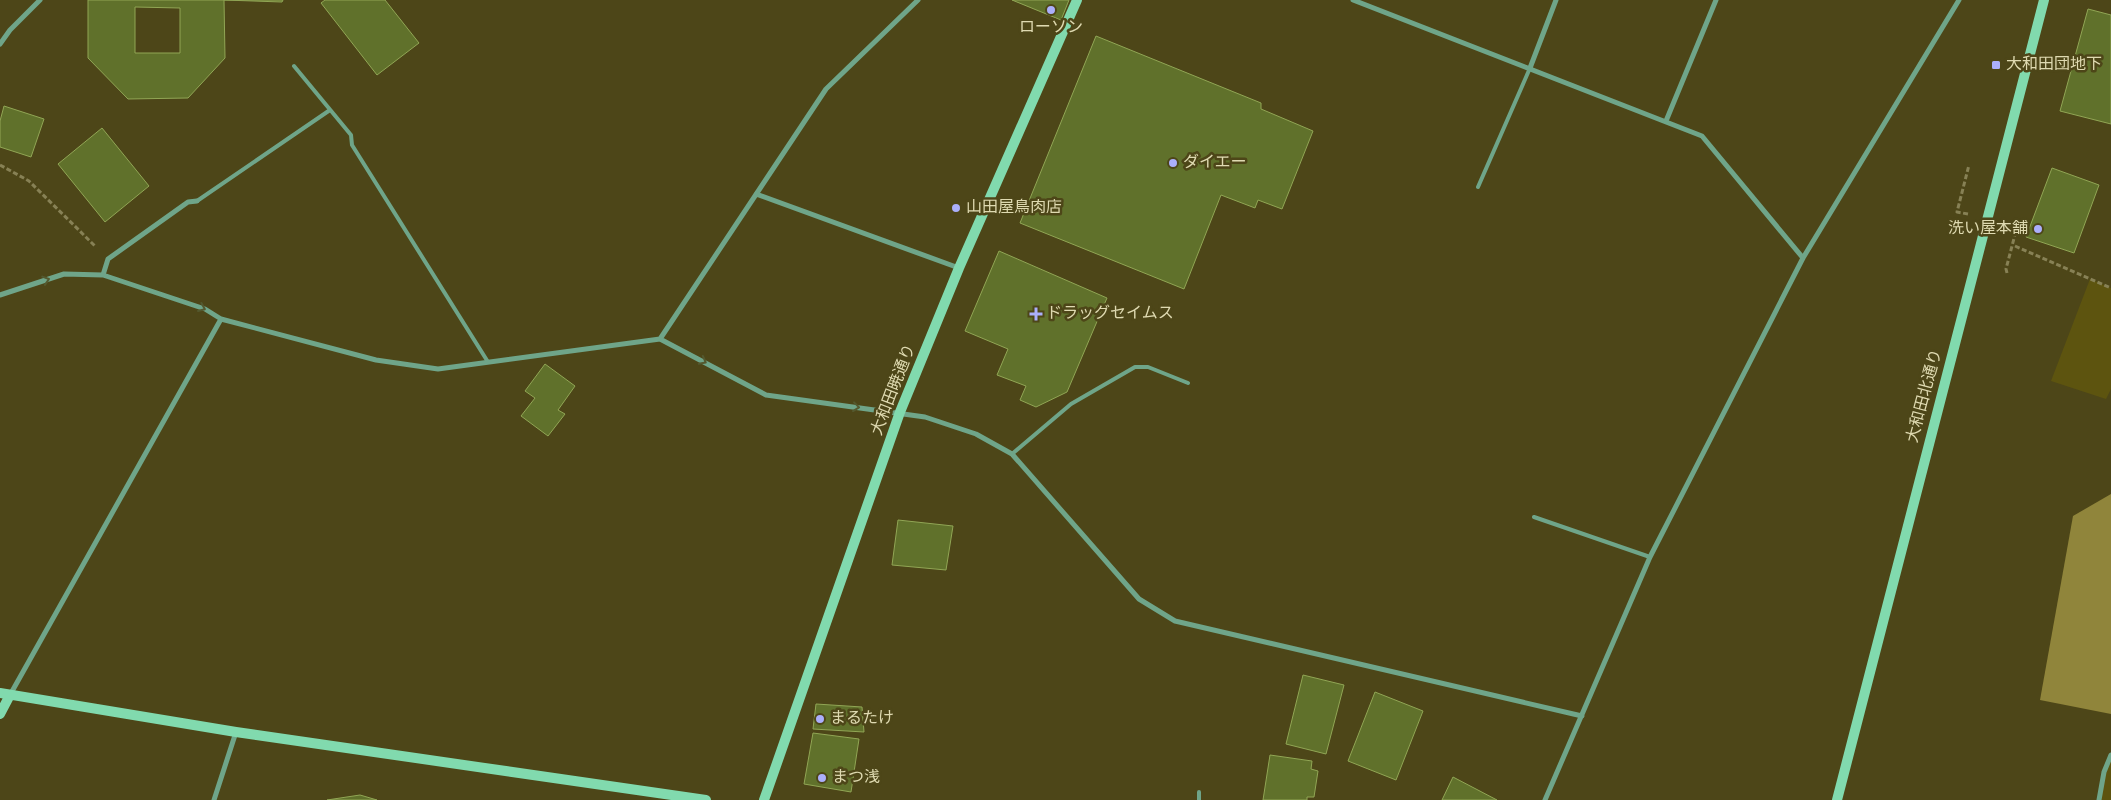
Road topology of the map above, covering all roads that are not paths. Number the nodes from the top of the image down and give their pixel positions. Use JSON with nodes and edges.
{"nodes":[{"id":1,"x":40,"y":0,"type":"edge"},
{"id":2,"x":918,"y":0,"type":"edge"},
{"id":3,"x":1077,"y":0,"type":"edge"},
{"id":4,"x":1353,"y":0,"type":"edge"},
{"id":5,"x":1556,"y":0,"type":"edge"},
{"id":6,"x":1716,"y":0,"type":"edge"},
{"id":7,"x":1960,"y":0,"type":"edge"},
{"id":8,"x":2044,"y":0,"type":"edge"},
{"id":9,"x":0,"y":44,"type":"edge"},
{"id":10,"x":294,"y":66,"type":"dead end"},
{"id":11,"x":1530,"y":68,"type":"junction"},
{"id":12,"x":330,"y":110,"type":"junction"},
{"id":13,"x":1666,"y":121,"type":"junction"},
{"id":14,"x":1478,"y":188,"type":"dead end"},
{"id":15,"x":756,"y":194,"type":"junction"},
{"id":16,"x":198,"y":202,"type":"joint"},
{"id":17,"x":1803,"y":258,"type":"junction"},
{"id":18,"x":959,"y":268,"type":"junction"},
{"id":19,"x":103,"y":275,"type":"junction"},
{"id":20,"x":0,"y":295,"type":"edge"},
{"id":21,"x":221,"y":319,"type":"junction"},
{"id":22,"x":660,"y":338,"type":"junction"},
{"id":23,"x":488,"y":362,"type":"junction"},
{"id":24,"x":1188,"y":383,"type":"dead end"},
{"id":25,"x":900,"y":412,"type":"junction"},
{"id":26,"x":1012,"y":454,"type":"junction"},
{"id":27,"x":1534,"y":517,"type":"dead end"},
{"id":28,"x":1650,"y":557,"type":"junction"},
{"id":29,"x":5,"y":694,"type":"edge"},
{"id":30,"x":0,"y":714,"type":"edge"},
{"id":31,"x":1582,"y":716,"type":"junction"},
{"id":32,"x":236,"y":732,"type":"junction"},
{"id":33,"x":2111,"y":755,"type":"edge"},
{"id":34,"x":1199,"y":792,"type":"dead end"},
{"id":35,"x":214,"y":800,"type":"edge"},
{"id":36,"x":706,"y":800,"type":"edge"},
{"id":37,"x":764,"y":800,"type":"edge"},
{"id":38,"x":1198,"y":800,"type":"edge"},
{"id":39,"x":1545,"y":800,"type":"edge"},
{"id":40,"x":1836,"y":800,"type":"edge"},
{"id":41,"x":2099,"y":800,"type":"edge"}],
"edges":[{"from":1,"to":9,"type":"street"},
{"from":2,"to":15,"type":"street"},
{"from":3,"to":18,"type":"street","name":"大和田暁通り"},
{"from":4,"to":11,"type":"street"},
{"from":5,"to":11,"type":"street"},
{"from":6,"to":13,"type":"street"},
{"from":7,"to":17,"type":"street"},
{"from":8,"to":40,"type":"street","name":"大和田北通り"},
{"from":10,"to":12,"type":"lane"},
{"from":11,"to":13,"type":"street"},
{"from":11,"to":14,"type":"lane"},
{"from":12,"to":16,"type":"lane"},
{"from":12,"to":23,"type":"lane"},
{"from":13,"to":17,"type":"street"},
{"from":15,"to":18,"type":"street"},
{"from":15,"to":22,"type":"street"},
{"from":16,"to":19,"type":"street"},
{"from":17,"to":28,"type":"street"},
{"from":18,"to":25,"type":"street","name":"大和田暁通り"},
{"from":20,"to":19,"type":"street","one_way":true},
{"from":19,"to":21,"type":"street","one_way":true},
{"from":21,"to":23,"type":"street"},
{"from":21,"to":29,"type":"street"},
{"from":22,"to":23,"type":"street"},
{"from":22,"to":25,"type":"street","one_way":true},
{"from":24,"to":26,"type":"lane"},
{"from":25,"to":26,"type":"street"},
{"from":25,"to":37,"type":"street","name":"大和田暁通り"},
{"from":26,"to":31,"type":"street"},
{"from":27,"to":28,"type":"lane"},
{"from":28,"to":31,"type":"street"},
{"from":29,"to":30,"type":"street"},
{"from":29,"to":32,"type":"street"},
{"from":31,"to":39,"type":"street"},
{"from":32,"to":35,"type":"street"},
{"from":32,"to":36,"type":"street"},
{"from":33,"to":41,"type":"street"},
{"from":34,"to":38,"type":"lane"}]}
